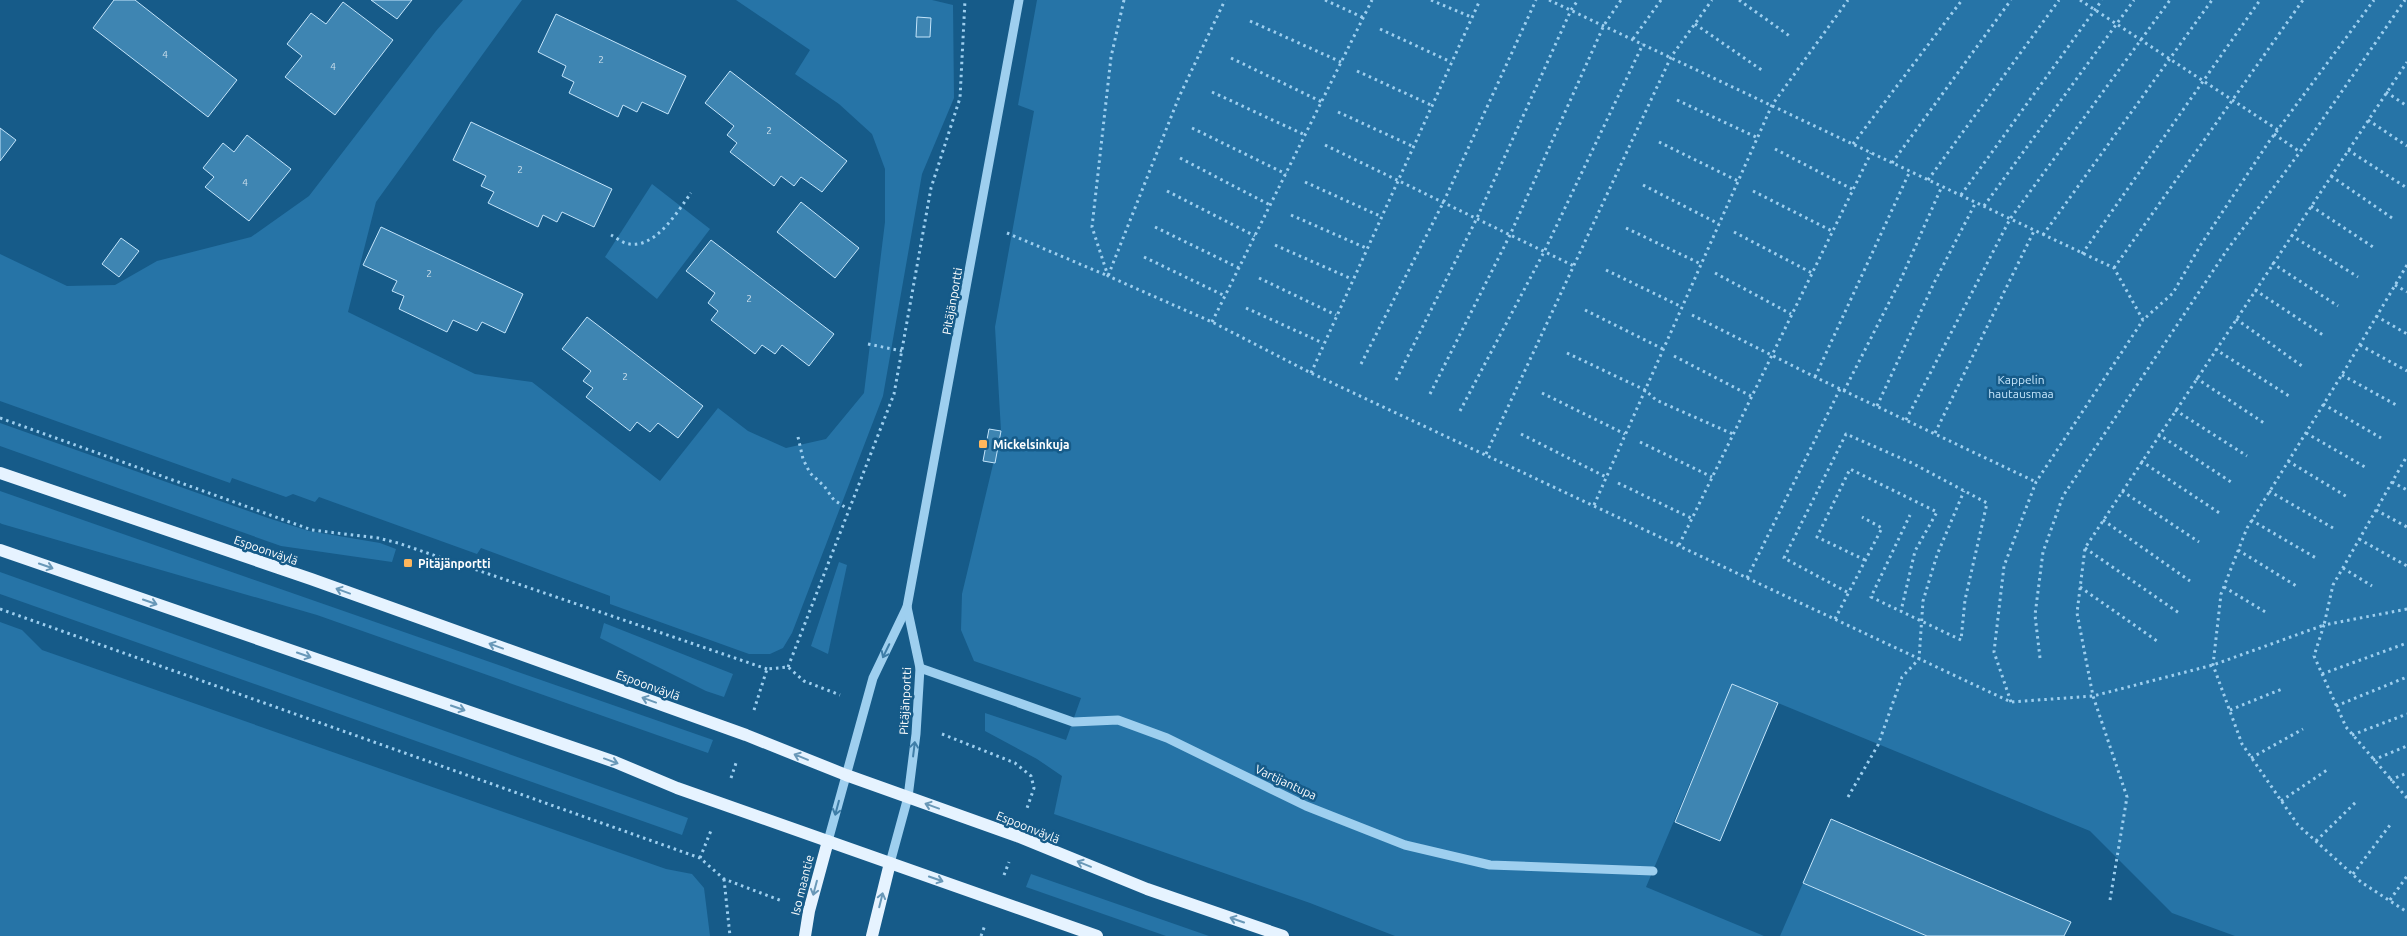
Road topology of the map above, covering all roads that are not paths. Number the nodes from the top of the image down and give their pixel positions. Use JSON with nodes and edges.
{"nodes":[{"id":1,"x":1019,"y":0,"type":"edge"},
{"id":2,"x":0,"y":473,"type":"edge"},
{"id":3,"x":0,"y":550,"type":"edge"},
{"id":4,"x":907,"y":607,"type":"junction"},
{"id":5,"x":920,"y":668,"type":"junction"},
{"id":6,"x":846,"y":775,"type":"junction"},
{"id":7,"x":908,"y":797,"type":"junction"},
{"id":8,"x":828,"y":841,"type":"junction"},
{"id":9,"x":890,"y":863,"type":"junction"},
{"id":10,"x":1653,"y":871,"type":"dead end"},
{"id":11,"x":805,"y":936,"type":"edge"},
{"id":12,"x":872,"y":936,"type":"edge"},
{"id":13,"x":1097,"y":936,"type":"edge"},
{"id":14,"x":1283,"y":936,"type":"edge"}],
"edges":[{"from":1,"to":4,"type":"street","name":"Pitäjänportti"},
{"from":6,"to":2,"type":"main road","name":"Espoonväylä","one_way":true},
{"from":3,"to":8,"type":"main road","one_way":true},
{"from":4,"to":5,"type":"street","name":"Pitäjänportti"},
{"from":4,"to":6,"type":"street","name":"Pitäjänportti","one_way":true},
{"from":7,"to":5,"type":"street","name":"Pitäjänportti","one_way":true},
{"from":5,"to":10,"type":"street","name":"Vartijantupa"},
{"from":6,"to":7,"type":"main road","name":"Espoonväylä"},
{"from":6,"to":8,"type":"street","name":"Pitäjänportti","one_way":true},
{"from":7,"to":9,"type":"street","name":"Pitäjänportti"},
{"from":14,"to":7,"type":"main road","name":"Espoonväylä","one_way":true},
{"from":8,"to":9,"type":"main road"},
{"from":8,"to":11,"type":"main road","name":"Iso maantie","one_way":true},
{"from":12,"to":9,"type":"main road","one_way":true},
{"from":9,"to":13,"type":"main road","one_way":true}]}
